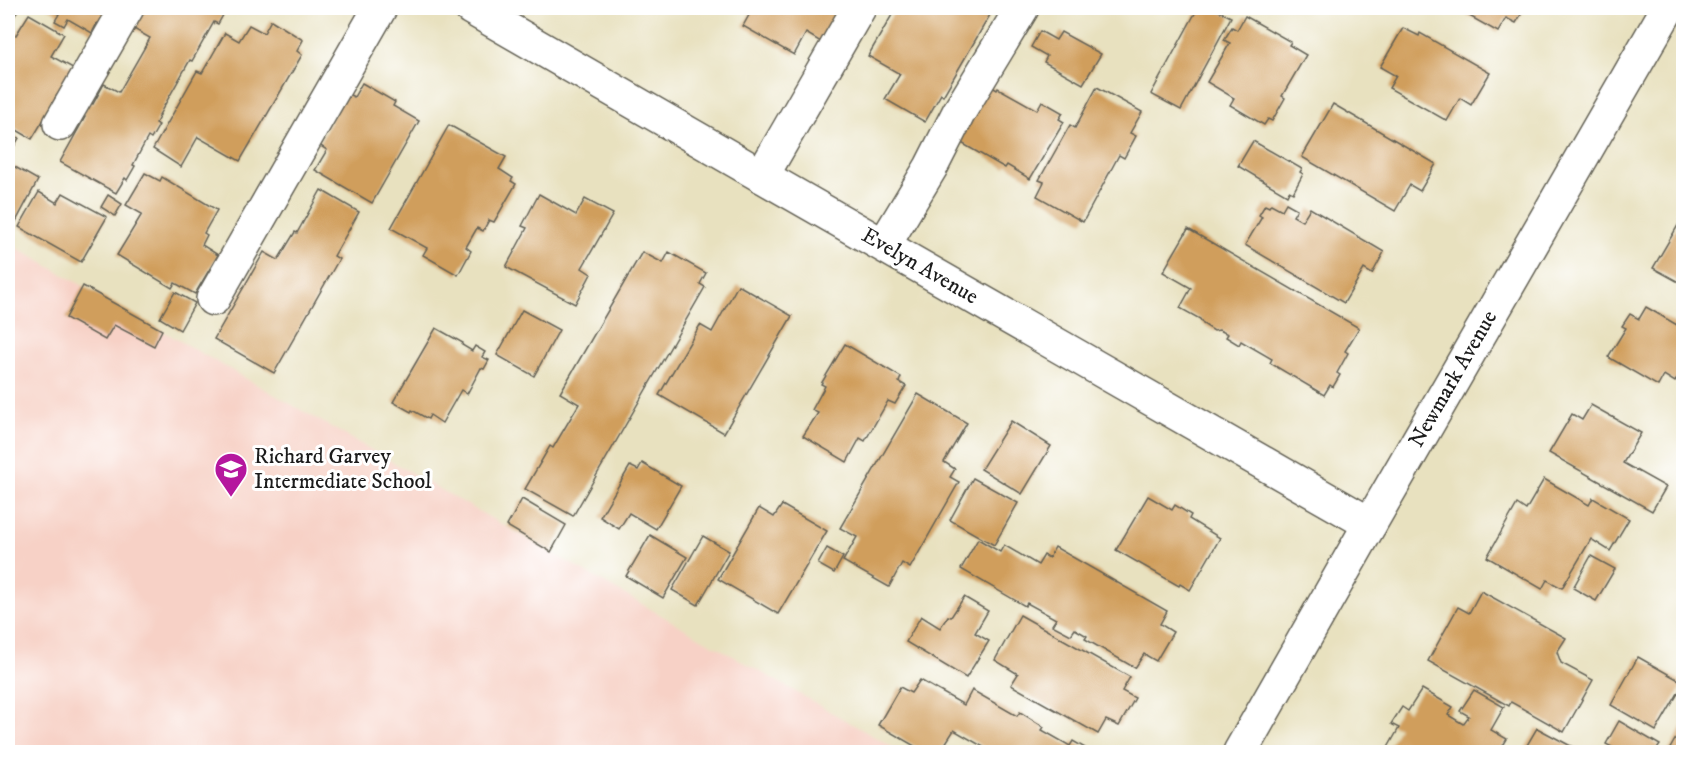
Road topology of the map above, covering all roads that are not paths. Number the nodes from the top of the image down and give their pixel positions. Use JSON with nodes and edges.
{"nodes":[{"id":1,"x":127,"y":8,"type":"edge"},
{"id":2,"x":380,"y":8,"type":"edge"},
{"id":3,"x":471,"y":8,"type":"edge"},
{"id":4,"x":859,"y":8,"type":"edge"},
{"id":5,"x":1022,"y":8,"type":"edge"},
{"id":6,"x":1668,"y":8,"type":"edge"},
{"id":7,"x":60,"y":124,"type":"dead end"},
{"id":8,"x":762,"y":176,"type":"junction"},
{"id":9,"x":884,"y":245,"type":"junction"},
{"id":10,"x":213,"y":299,"type":"dead end"},
{"id":11,"x":1370,"y":524,"type":"junction"},
{"id":12,"x":1240,"y":753,"type":"edge"}],
"edges":[{"from":1,"to":7,"type":"street"},
{"from":2,"to":10,"type":"street"},
{"from":3,"to":8,"type":"street","name":"Evelyn Avenue"},
{"from":4,"to":8,"type":"street"},
{"from":5,"to":9,"type":"street"},
{"from":6,"to":11,"type":"street","name":"Newmark Avenue"},
{"from":8,"to":9,"type":"street","name":"Evelyn Avenue"},
{"from":9,"to":11,"type":"street","name":"Evelyn Avenue"},
{"from":11,"to":12,"type":"street","name":"Newmark Avenue"}]}
